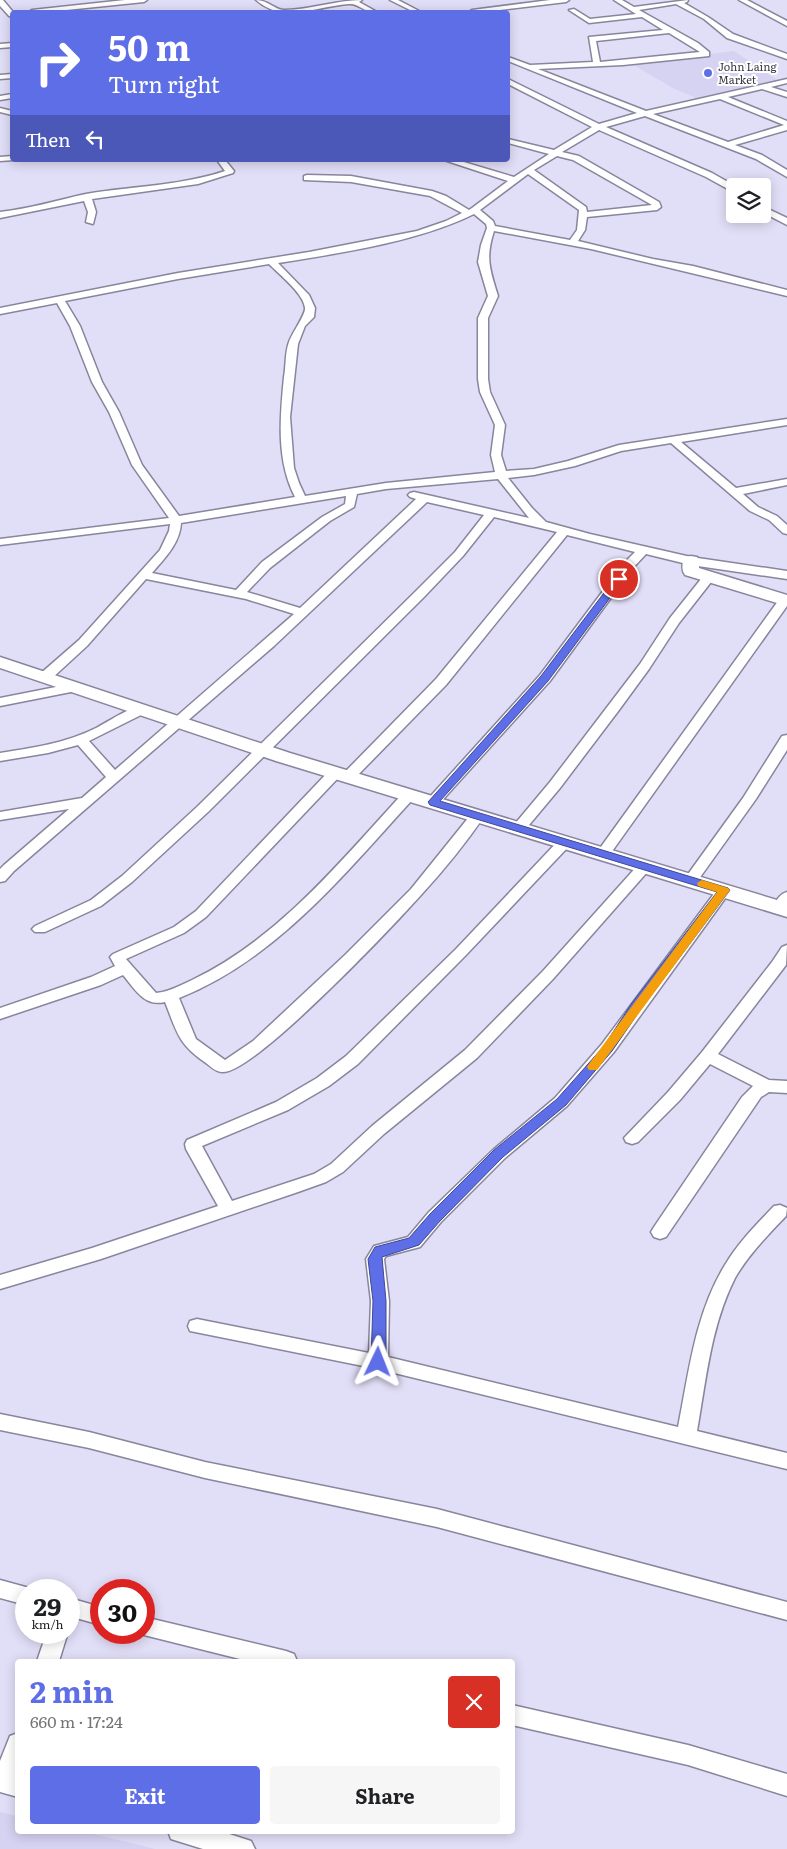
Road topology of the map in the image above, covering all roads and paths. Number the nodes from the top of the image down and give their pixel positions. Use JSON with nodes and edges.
{"nodes":[{"id":1,"x":44,"y":0,"type":"edge"},
{"id":2,"x":144,"y":0,"type":"edge"},
{"id":3,"x":259,"y":0,"type":"edge"},
{"id":4,"x":355,"y":0,"type":"edge"},
{"id":5,"x":393,"y":0,"type":"edge"},
{"id":6,"x":566,"y":0,"type":"edge"},
{"id":7,"x":617,"y":0,"type":"edge"},
{"id":8,"x":691,"y":0,"type":"edge"},
{"id":9,"x":742,"y":0,"type":"edge"},
{"id":10,"x":0,"y":1,"type":"edge"},
{"id":11,"x":129,"y":1,"type":"edge"},
{"id":12,"x":676,"y":2,"type":"junction"},
{"id":13,"x":632,"y":9,"type":"junction"},
{"id":14,"x":52,"y":10,"type":"joint"},
{"id":15,"x":276,"y":10,"type":"edge"},
{"id":16,"x":297,"y":10,"type":"edge"},
{"id":17,"x":371,"y":10,"type":"edge"},
{"id":18,"x":414,"y":10,"type":"edge"},
{"id":19,"x":488,"y":10,"type":"edge"},
{"id":20,"x":572,"y":10,"type":"dead end"},
{"id":21,"x":10,"y":13,"type":"edge"},
{"id":22,"x":643,"y":15,"type":"junction"},
{"id":23,"x":787,"y":24,"type":"edge"},
{"id":24,"x":670,"y":32,"type":"junction"},
{"id":25,"x":787,"y":57,"type":"edge"},
{"id":26,"x":510,"y":60,"type":"edge"},
{"id":27,"x":598,"y":65,"type":"junction"},
{"id":28,"x":526,"y":68,"type":"junction"},
{"id":29,"x":787,"y":81,"type":"edge"},
{"id":30,"x":510,"y":82,"type":"edge"},
{"id":31,"x":763,"y":87,"type":"junction"},
{"id":32,"x":787,"y":95,"type":"edge"},
{"id":33,"x":722,"y":97,"type":"junction"},
{"id":34,"x":0,"y":110,"type":"edge"},
{"id":35,"x":644,"y":114,"type":"junction"},
{"id":36,"x":10,"y":117,"type":"edge"},
{"id":37,"x":599,"y":126,"type":"junction"},
{"id":38,"x":787,"y":126,"type":"edge"},
{"id":39,"x":510,"y":141,"type":"edge"},
{"id":40,"x":727,"y":145,"type":"junction"},
{"id":41,"x":557,"y":153,"type":"junction"},
{"id":42,"x":223,"y":162,"type":"edge"},
{"id":43,"x":455,"y":162,"type":"edge"},
{"id":44,"x":528,"y":170,"type":"junction"},
{"id":45,"x":787,"y":174,"type":"edge"},
{"id":46,"x":308,"y":178,"type":"dead end"},
{"id":47,"x":515,"y":180,"type":"junction"},
{"id":48,"x":726,"y":184,"type":"edge"},
{"id":49,"x":86,"y":198,"type":"junction"},
{"id":50,"x":472,"y":211,"type":"junction"},
{"id":51,"x":771,"y":213,"type":"edge"},
{"id":52,"x":0,"y":214,"type":"edge"},
{"id":53,"x":582,"y":215,"type":"junction"},
{"id":54,"x":90,"y":222,"type":"dead end"},
{"id":55,"x":787,"y":222,"type":"edge"},
{"id":56,"x":491,"y":228,"type":"junction"},
{"id":57,"x":573,"y":242,"type":"junction"},
{"id":58,"x":272,"y":262,"type":"junction"},
{"id":59,"x":787,"y":293,"type":"edge"},
{"id":60,"x":60,"y":300,"type":"junction"},
{"id":61,"x":0,"y":311,"type":"edge"},
{"id":62,"x":787,"y":422,"type":"edge"},
{"id":63,"x":672,"y":439,"type":"junction"},
{"id":64,"x":502,"y":477,"type":"junction"},
{"id":65,"x":787,"y":482,"type":"edge"},
{"id":66,"x":386,"y":486,"type":"junction"},
{"id":67,"x":352,"y":491,"type":"junction"},
{"id":68,"x":733,"y":492,"type":"junction"},
{"id":69,"x":424,"y":498,"type":"junction"},
{"id":70,"x":302,"y":500,"type":"junction"},
{"id":71,"x":491,"y":514,"type":"junction"},
{"id":72,"x":176,"y":520,"type":"junction"},
{"id":73,"x":542,"y":524,"type":"junction"},
{"id":74,"x":564,"y":530,"type":"junction"},
{"id":75,"x":787,"y":531,"type":"edge"},
{"id":76,"x":0,"y":542,"type":"edge"},
{"id":77,"x":643,"y":550,"type":"junction"},
{"id":78,"x":692,"y":561,"type":"junction"},
{"id":79,"x":143,"y":575,"type":"junction"},
{"id":80,"x":787,"y":576,"type":"edge"},
{"id":81,"x":709,"y":577,"type":"junction"},
{"id":82,"x":239,"y":594,"type":"junction"},
{"id":83,"x":786,"y":601,"type":"edge"},
{"id":84,"x":303,"y":613,"type":"junction"},
{"id":85,"x":0,"y":662,"type":"edge"},
{"id":86,"x":45,"y":677,"type":"junction"},
{"id":87,"x":71,"y":688,"type":"junction"},
{"id":88,"x":0,"y":702,"type":"edge"},
{"id":89,"x":140,"y":710,"type":"junction"},
{"id":90,"x":177,"y":723,"type":"junction"},
{"id":91,"x":787,"y":739,"type":"edge"},
{"id":92,"x":81,"y":740,"type":"junction"},
{"id":93,"x":263,"y":750,"type":"junction"},
{"id":94,"x":0,"y":757,"type":"edge"},
{"id":95,"x":341,"y":775,"type":"junction"},
{"id":96,"x":114,"y":777,"type":"junction"},
{"id":97,"x":409,"y":795,"type":"junction"},
{"id":98,"x":84,"y":802,"type":"junction"},
{"id":99,"x":433,"y":802,"type":"junction"},
{"id":100,"x":478,"y":815,"type":"junction"},
{"id":101,"x":0,"y":816,"type":"edge"},
{"id":102,"x":519,"y":828,"type":"junction"},
{"id":103,"x":565,"y":842,"type":"junction"},
{"id":104,"x":604,"y":854,"type":"junction"},
{"id":105,"x":644,"y":867,"type":"junction"},
{"id":106,"x":3,"y":872,"type":"edge"},
{"id":107,"x":691,"y":880,"type":"junction"},
{"id":108,"x":724,"y":890,"type":"junction"},
{"id":109,"x":784,"y":905,"type":"edge"},
{"id":110,"x":40,"y":929,"type":"dead end"},
{"id":111,"x":787,"y":950,"type":"edge"},
{"id":112,"x":125,"y":968,"type":"junction"},
{"id":113,"x":170,"y":995,"type":"junction"},
{"id":114,"x":0,"y":1014,"type":"edge"},
{"id":115,"x":708,"y":1056,"type":"junction"},
{"id":116,"x":766,"y":1086,"type":"junction"},
{"id":117,"x":787,"y":1087,"type":"edge"},
{"id":118,"x":632,"y":1138,"type":"dead end"},
{"id":119,"x":228,"y":1209,"type":"junction"},
{"id":120,"x":780,"y":1211,"type":"dead end"},
{"id":121,"x":660,"y":1232,"type":"dead end"},
{"id":122,"x":0,"y":1282,"type":"edge"},
{"id":123,"x":197,"y":1326,"type":"dead end"},
{"id":124,"x":378,"y":1362,"type":"junction"},
{"id":125,"x":0,"y":1422,"type":"edge"},
{"id":126,"x":686,"y":1437,"type":"junction"},
{"id":127,"x":787,"y":1460,"type":"edge"},
{"id":128,"x":0,"y":1589,"type":"edge"},
{"id":129,"x":15,"y":1593,"type":"edge"},
{"id":130,"x":787,"y":1611,"type":"edge"},
{"id":131,"x":155,"y":1629,"type":"edge"},
{"id":132,"x":54,"y":1644,"type":"edge"},
{"id":133,"x":49,"y":1659,"type":"edge"},
{"id":134,"x":278,"y":1659,"type":"edge"},
{"id":135,"x":515,"y":1716,"type":"edge"},
{"id":136,"x":15,"y":1753,"type":"edge"},
{"id":137,"x":7,"y":1783,"type":"edge"},
{"id":138,"x":787,"y":1785,"type":"edge"},
{"id":139,"x":190,"y":1834,"type":"edge"},
{"id":140,"x":243,"y":1849,"type":"edge"}],
"edges":[{"from":1,"to":14,"type":"street"},
{"from":2,"to":11,"type":"street"},
{"from":3,"to":15,"type":"street"},
{"from":4,"to":16,"type":"street"},
{"from":4,"to":17,"type":"street"},
{"from":5,"to":18,"type":"street"},
{"from":6,"to":19,"type":"street"},
{"from":7,"to":13,"type":"street"},
{"from":8,"to":12,"type":"street"},
{"from":9,"to":23,"type":"street"},
{"from":10,"to":21,"type":"street"},
{"from":11,"to":14,"type":"street"},
{"from":12,"to":13,"type":"street"},
{"from":12,"to":25,"type":"street"},
{"from":13,"to":22,"type":"street"},
{"from":20,"to":22,"type":"street"},
{"from":22,"to":24,"type":"street"},
{"from":24,"to":27,"type":"street"},
{"from":24,"to":27,"type":"street"},
{"from":26,"to":28,"type":"street"},
{"from":27,"to":28,"type":"street"},
{"from":28,"to":35,"type":"street"},
{"from":29,"to":31,"type":"street"},
{"from":30,"to":37,"type":"street"},
{"from":31,"to":32,"type":"street"},
{"from":31,"to":33,"type":"street"},
{"from":33,"to":35,"type":"street"},
{"from":33,"to":38,"type":"street"},
{"from":34,"to":36,"type":"street"},
{"from":35,"to":37,"type":"street"},
{"from":35,"to":40,"type":"street"},
{"from":37,"to":41,"type":"street"},
{"from":37,"to":48,"type":"street"},
{"from":38,"to":40,"type":"street"},
{"from":39,"to":41,"type":"street"},
{"from":40,"to":45,"type":"street"},
{"from":41,"to":44,"type":"street"},
{"from":41,"to":53,"type":"street"},
{"from":42,"to":49,"type":"street"},
{"from":43,"to":47,"type":"street"},
{"from":44,"to":47,"type":"street"},
{"from":44,"to":53,"type":"street"},
{"from":46,"to":50,"type":"street"},
{"from":47,"to":50,"type":"street"},
{"from":49,"to":52,"type":"street"},
{"from":49,"to":54,"type":"street"},
{"from":50,"to":56,"type":"street"},
{"from":50,"to":58,"type":"street"},
{"from":51,"to":55,"type":"street"},
{"from":53,"to":57,"type":"street"},
{"from":56,"to":57,"type":"street"},
{"from":56,"to":64,"type":"street"},
{"from":57,"to":59,"type":"street"},
{"from":58,"to":60,"type":"street"},
{"from":58,"to":70,"type":"street"},
{"from":60,"to":61,"type":"street"},
{"from":60,"to":72,"type":"street"},
{"from":62,"to":63,"type":"street"},
{"from":63,"to":64,"type":"street"},
{"from":63,"to":68,"type":"street"},
{"from":64,"to":66,"type":"street"},
{"from":64,"to":73,"type":"street"},
{"from":65,"to":68,"type":"street"},
{"from":66,"to":67,"type":"street"},
{"from":66,"to":69,"type":"street"},
{"from":67,"to":70,"type":"street"},
{"from":67,"to":82,"type":"street"},
{"from":68,"to":75,"type":"street"},
{"from":69,"to":71,"type":"street"},
{"from":69,"to":84,"type":"street"},
{"from":70,"to":72,"type":"street"},
{"from":71,"to":73,"type":"street"},
{"from":71,"to":93,"type":"street"},
{"from":72,"to":76,"type":"street"},
{"from":72,"to":79,"type":"street"},
{"from":73,"to":74,"type":"street"},
{"from":74,"to":77,"type":"street"},
{"from":74,"to":95,"type":"street"},
{"from":77,"to":78,"type":"street"},
{"from":77,"to":99,"type":"street"},
{"from":78,"to":80,"type":"street"},
{"from":78,"to":81,"type":"street"},
{"from":79,"to":82,"type":"street"},
{"from":79,"to":86,"type":"street"},
{"from":81,"to":83,"type":"street"},
{"from":81,"to":102,"type":"street"},
{"from":82,"to":84,"type":"street"},
{"from":83,"to":104,"type":"street"},
{"from":84,"to":90,"type":"street"},
{"from":85,"to":86,"type":"street"},
{"from":86,"to":87,"type":"street"},
{"from":87,"to":88,"type":"street"},
{"from":87,"to":89,"type":"street"},
{"from":89,"to":90,"type":"street"},
{"from":89,"to":92,"type":"street"},
{"from":90,"to":93,"type":"street"},
{"from":90,"to":96,"type":"street"},
{"from":91,"to":107,"type":"street"},
{"from":92,"to":94,"type":"street"},
{"from":92,"to":96,"type":"street"},
{"from":93,"to":95,"type":"street"},
{"from":93,"to":110,"type":"street"},
{"from":95,"to":97,"type":"street"},
{"from":95,"to":112,"type":"street"},
{"from":96,"to":98,"type":"street"},
{"from":97,"to":99,"type":"street"},
{"from":97,"to":113,"type":"street"},
{"from":98,"to":101,"type":"street"},
{"from":98,"to":106,"type":"street"},
{"from":99,"to":100,"type":"street"},
{"from":100,"to":102,"type":"street"},
{"from":100,"to":113,"type":"street"},
{"from":102,"to":103,"type":"street"},
{"from":103,"to":104,"type":"street"},
{"from":103,"to":119,"type":"street"},
{"from":104,"to":105,"type":"street"},
{"from":105,"to":107,"type":"street"},
{"from":105,"to":119,"type":"street"},
{"from":107,"to":108,"type":"street"},
{"from":108,"to":109,"type":"street"},
{"from":108,"to":124,"type":"street"},
{"from":111,"to":115,"type":"street"},
{"from":112,"to":113,"type":"street"},
{"from":112,"to":114,"type":"street"},
{"from":115,"to":116,"type":"street"},
{"from":115,"to":118,"type":"street"},
{"from":116,"to":117,"type":"street"},
{"from":116,"to":121,"type":"street"},
{"from":119,"to":122,"type":"street"},
{"from":120,"to":126,"type":"street"},
{"from":123,"to":124,"type":"street"},
{"from":124,"to":126,"type":"street"},
{"from":125,"to":130,"type":"street"},
{"from":126,"to":127,"type":"street"},
{"from":128,"to":129,"type":"street"},
{"from":131,"to":134,"type":"street"},
{"from":132,"to":133,"type":"street"},
{"from":135,"to":138,"type":"street"},
{"from":136,"to":137,"type":"street"},
{"from":139,"to":140,"type":"street"}]}
